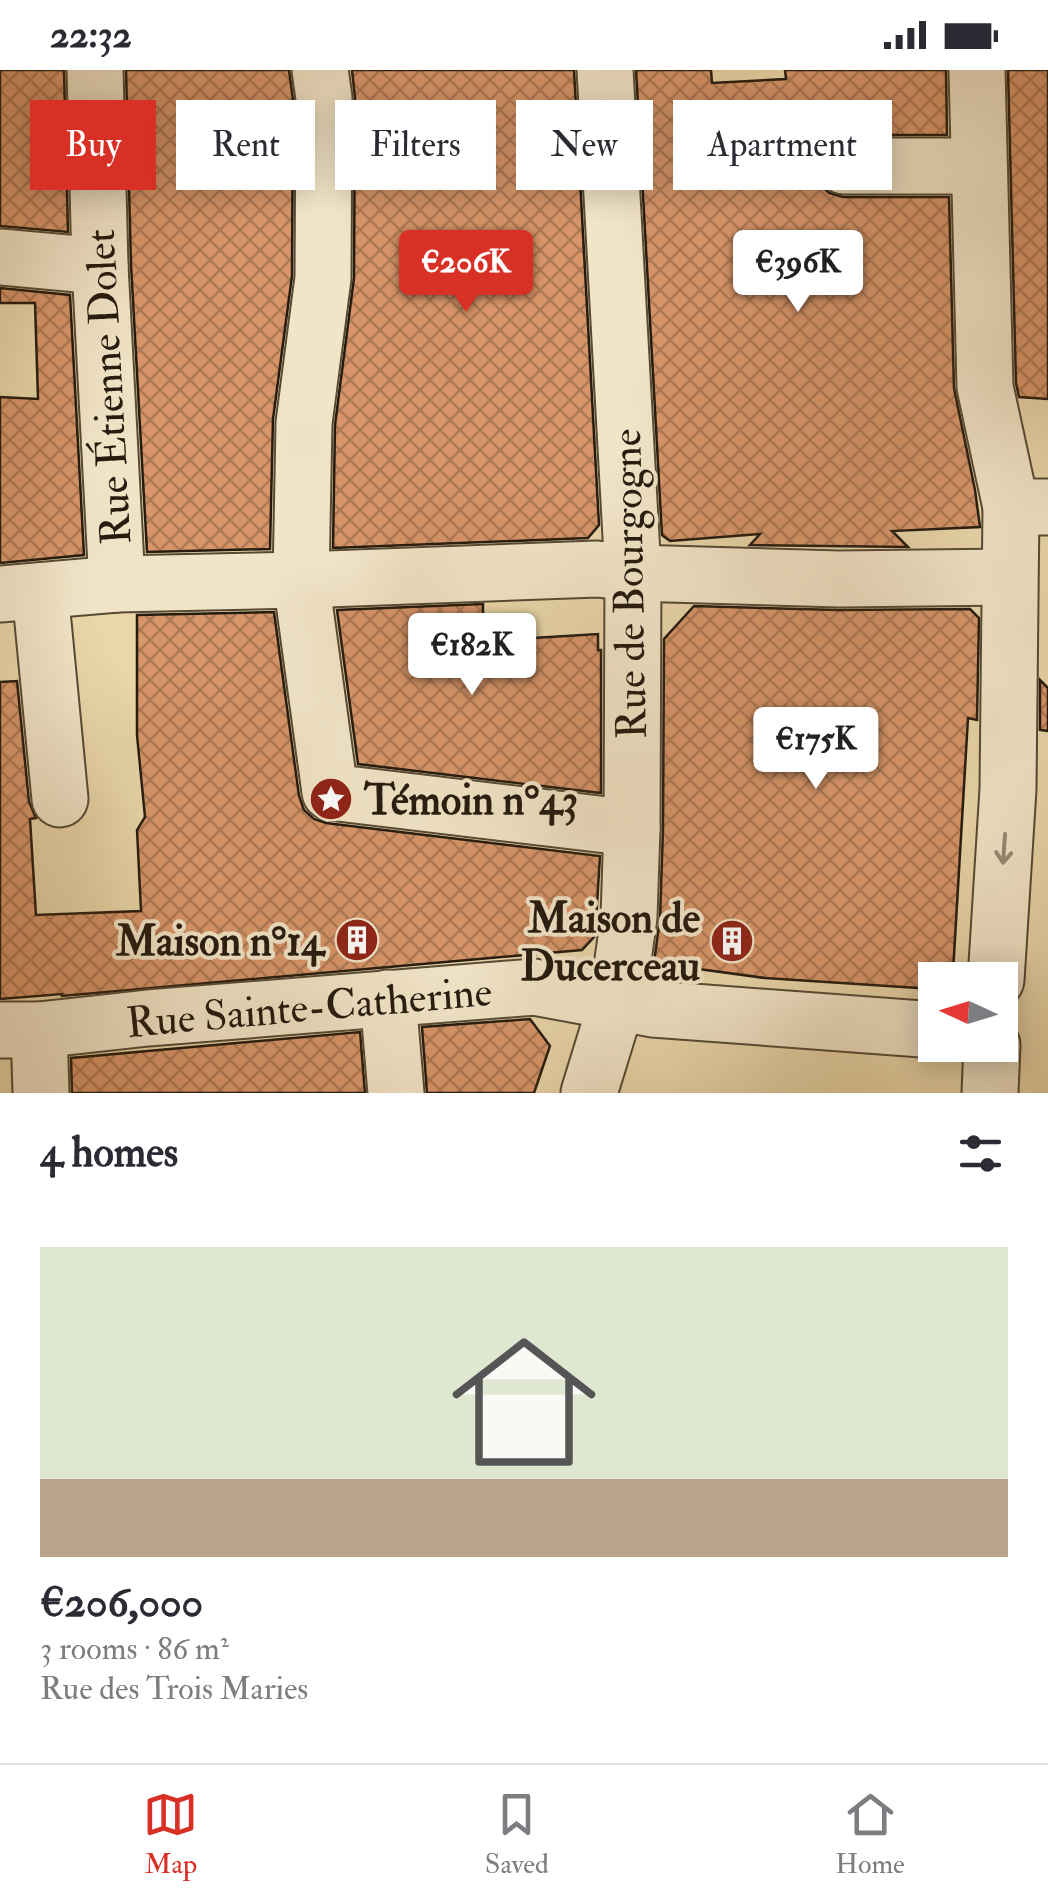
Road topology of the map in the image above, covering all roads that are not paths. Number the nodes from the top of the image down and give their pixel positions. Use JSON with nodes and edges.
{"nodes":[{"id":1,"x":95,"y":70,"type":"edge"},
{"id":2,"x":320,"y":70,"type":"edge"},
{"id":3,"x":605,"y":70,"type":"edge"},
{"id":4,"x":977,"y":70,"type":"edge"},
{"id":5,"x":892,"y":166,"type":"edge"},
{"id":6,"x":978,"y":166,"type":"junction"},
{"id":7,"x":0,"y":258,"type":"edge"},
{"id":8,"x":100,"y":266,"type":"junction"},
{"id":9,"x":1029,"y":507,"type":"edge"},
{"id":10,"x":634,"y":573,"type":"junction"},
{"id":11,"x":1009,"y":576,"type":"junction"},
{"id":12,"x":300,"y":580,"type":"junction"},
{"id":13,"x":117,"y":584,"type":"junction"},
{"id":14,"x":20,"y":592,"type":"edge"},
{"id":15,"x":1028,"y":781,"type":"edge"},
{"id":16,"x":60,"y":799,"type":"dead end"},
{"id":17,"x":632,"y":828,"type":"junction"},
{"id":18,"x":999,"y":962,"type":"edge"},
{"id":19,"x":388,"y":998,"type":"junction"},
{"id":20,"x":617,"y":1002,"type":"junction"},
{"id":21,"x":918,"y":1029,"type":"edge"},
{"id":22,"x":20,"y":1030,"type":"edge"},
{"id":23,"x":1001,"y":1062,"type":"edge"},
{"id":24,"x":41,"y":1093,"type":"edge"},
{"id":25,"x":396,"y":1093,"type":"edge"},
{"id":26,"x":590,"y":1093,"type":"edge"},
{"id":27,"x":990,"y":1093,"type":"edge"}],
"edges":[{"from":1,"to":8,"type":"street","name":"Rue Étienne Dolet"},
{"from":2,"to":12,"type":"street"},
{"from":3,"to":10,"type":"street","name":"Rue de Bourgogne"},
{"from":4,"to":6,"type":"street"},
{"from":5,"to":6,"type":"street"},
{"from":6,"to":9,"type":"street"},
{"from":7,"to":8,"type":"street"},
{"from":8,"to":13,"type":"street","name":"Rue Étienne Dolet"},
{"from":9,"to":11,"type":"street"},
{"from":10,"to":11,"type":"street"},
{"from":10,"to":12,"type":"street"},
{"from":10,"to":17,"type":"street","name":"Rue de Bourgogne"},
{"from":11,"to":15,"type":"street"},
{"from":12,"to":13,"type":"street"},
{"from":12,"to":17,"type":"street"},
{"from":13,"to":14,"type":"street"},
{"from":14,"to":16,"type":"street"},
{"from":15,"to":18,"type":"street","one_way":true},
{"from":17,"to":20,"type":"street","name":"Rue de Bourgogne"},
{"from":19,"to":20,"type":"street","name":"Rue Sainte-Catherine"},
{"from":19,"to":22,"type":"street","name":"Rue Sainte-Catherine"},
{"from":19,"to":25,"type":"street"},
{"from":20,"to":21,"type":"street","name":"Rue Sainte-Catherine"},
{"from":20,"to":26,"type":"street","name":"Rue de Bourgogne"},
{"from":22,"to":24,"type":"street"},
{"from":23,"to":27,"type":"street"}]}
